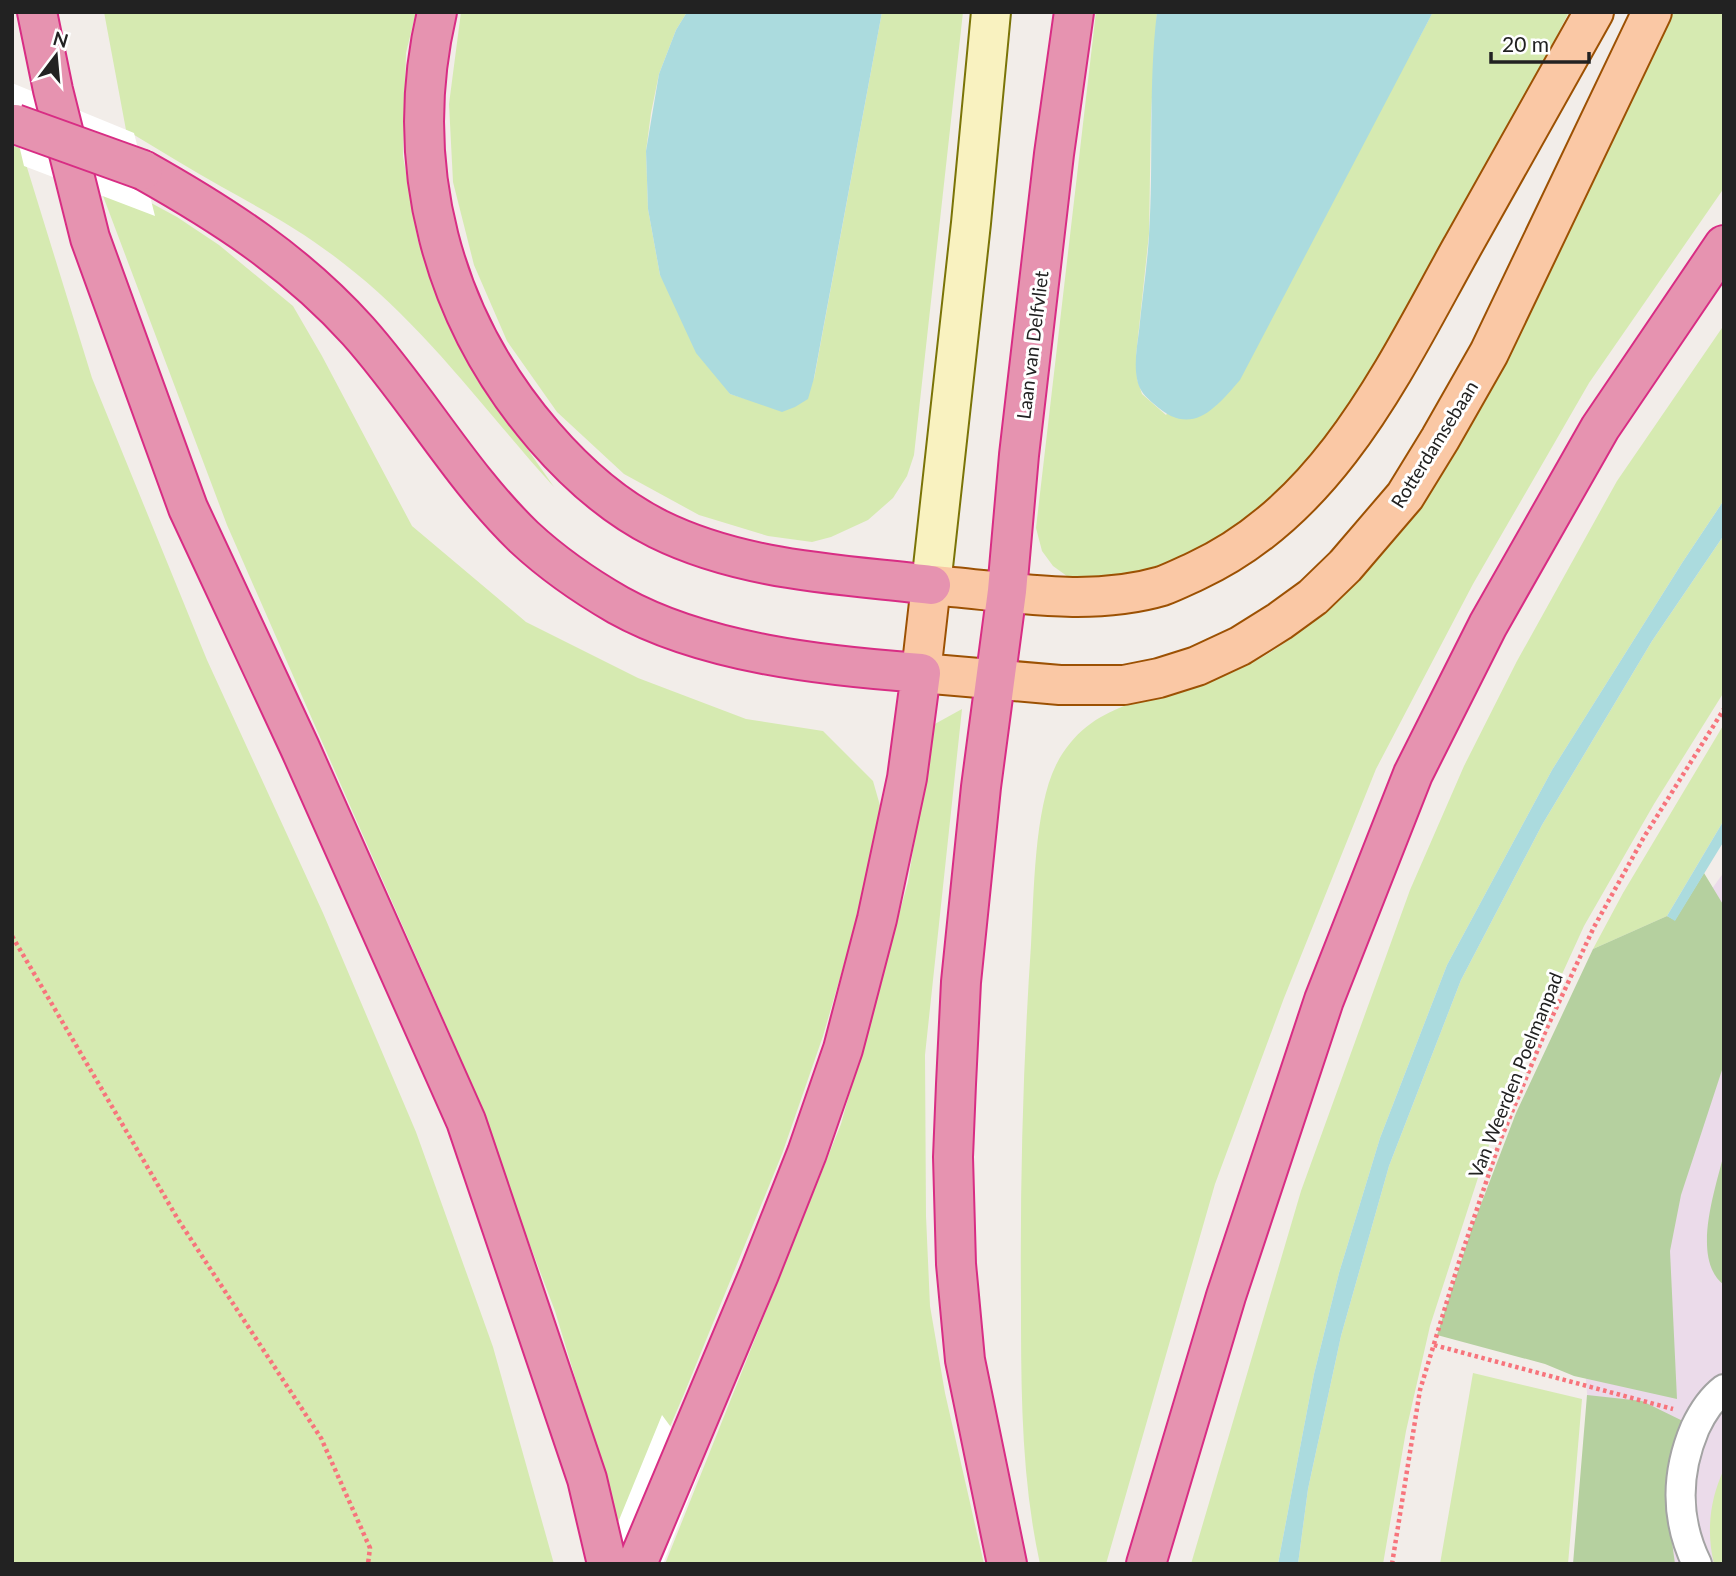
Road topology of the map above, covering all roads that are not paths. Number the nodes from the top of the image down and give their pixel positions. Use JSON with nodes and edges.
{"nodes":[{"id":1,"x":37,"y":12,"type":"edge"},
{"id":2,"x":437,"y":12,"type":"edge"},
{"id":3,"x":991,"y":12,"type":"edge"},
{"id":4,"x":1074,"y":12,"type":"edge"},
{"id":5,"x":1594,"y":12,"type":"edge"},
{"id":6,"x":1652,"y":12,"type":"edge"},
{"id":7,"x":13,"y":124,"type":"edge"},
{"id":8,"x":1724,"y":245,"type":"edge"},
{"id":9,"x":932,"y":585,"type":"junction"},
{"id":10,"x":1007,"y":591,"type":"junction"},
{"id":11,"x":921,"y":673,"type":"junction"},
{"id":12,"x":995,"y":678,"type":"junction"},
{"id":13,"x":1724,"y":1389,"type":"edge"},
{"id":14,"x":607,"y":1564,"type":"edge"},
{"id":15,"x":637,"y":1564,"type":"edge"},
{"id":16,"x":1007,"y":1564,"type":"edge"},
{"id":17,"x":1146,"y":1564,"type":"edge"},
{"id":18,"x":1697,"y":1564,"type":"edge"}],
"edges":[{"from":1,"to":14,"type":"highway"},
{"from":2,"to":9,"type":"highway"},
{"from":3,"to":9,"type":"main road"},
{"from":4,"to":10,"type":"highway","name":"Laan van Delfvliet"},
{"from":5,"to":10,"type":"main road"},
{"from":6,"to":12,"type":"main road","name":"Rotterdamsebaan"},
{"from":7,"to":11,"type":"highway","bridge":true},
{"from":8,"to":17,"type":"highway"},
{"from":9,"to":10,"type":"main road"},
{"from":9,"to":11,"type":"main road"},
{"from":10,"to":12,"type":"highway","name":"Laan van Delfvliet"},
{"from":11,"to":12,"type":"main road","name":"Rotterdamsebaan"},
{"from":11,"to":15,"type":"highway"},
{"from":12,"to":16,"type":"highway","name":"Laan van Delfvliet"},
{"from":13,"to":18,"type":"street"}]}
